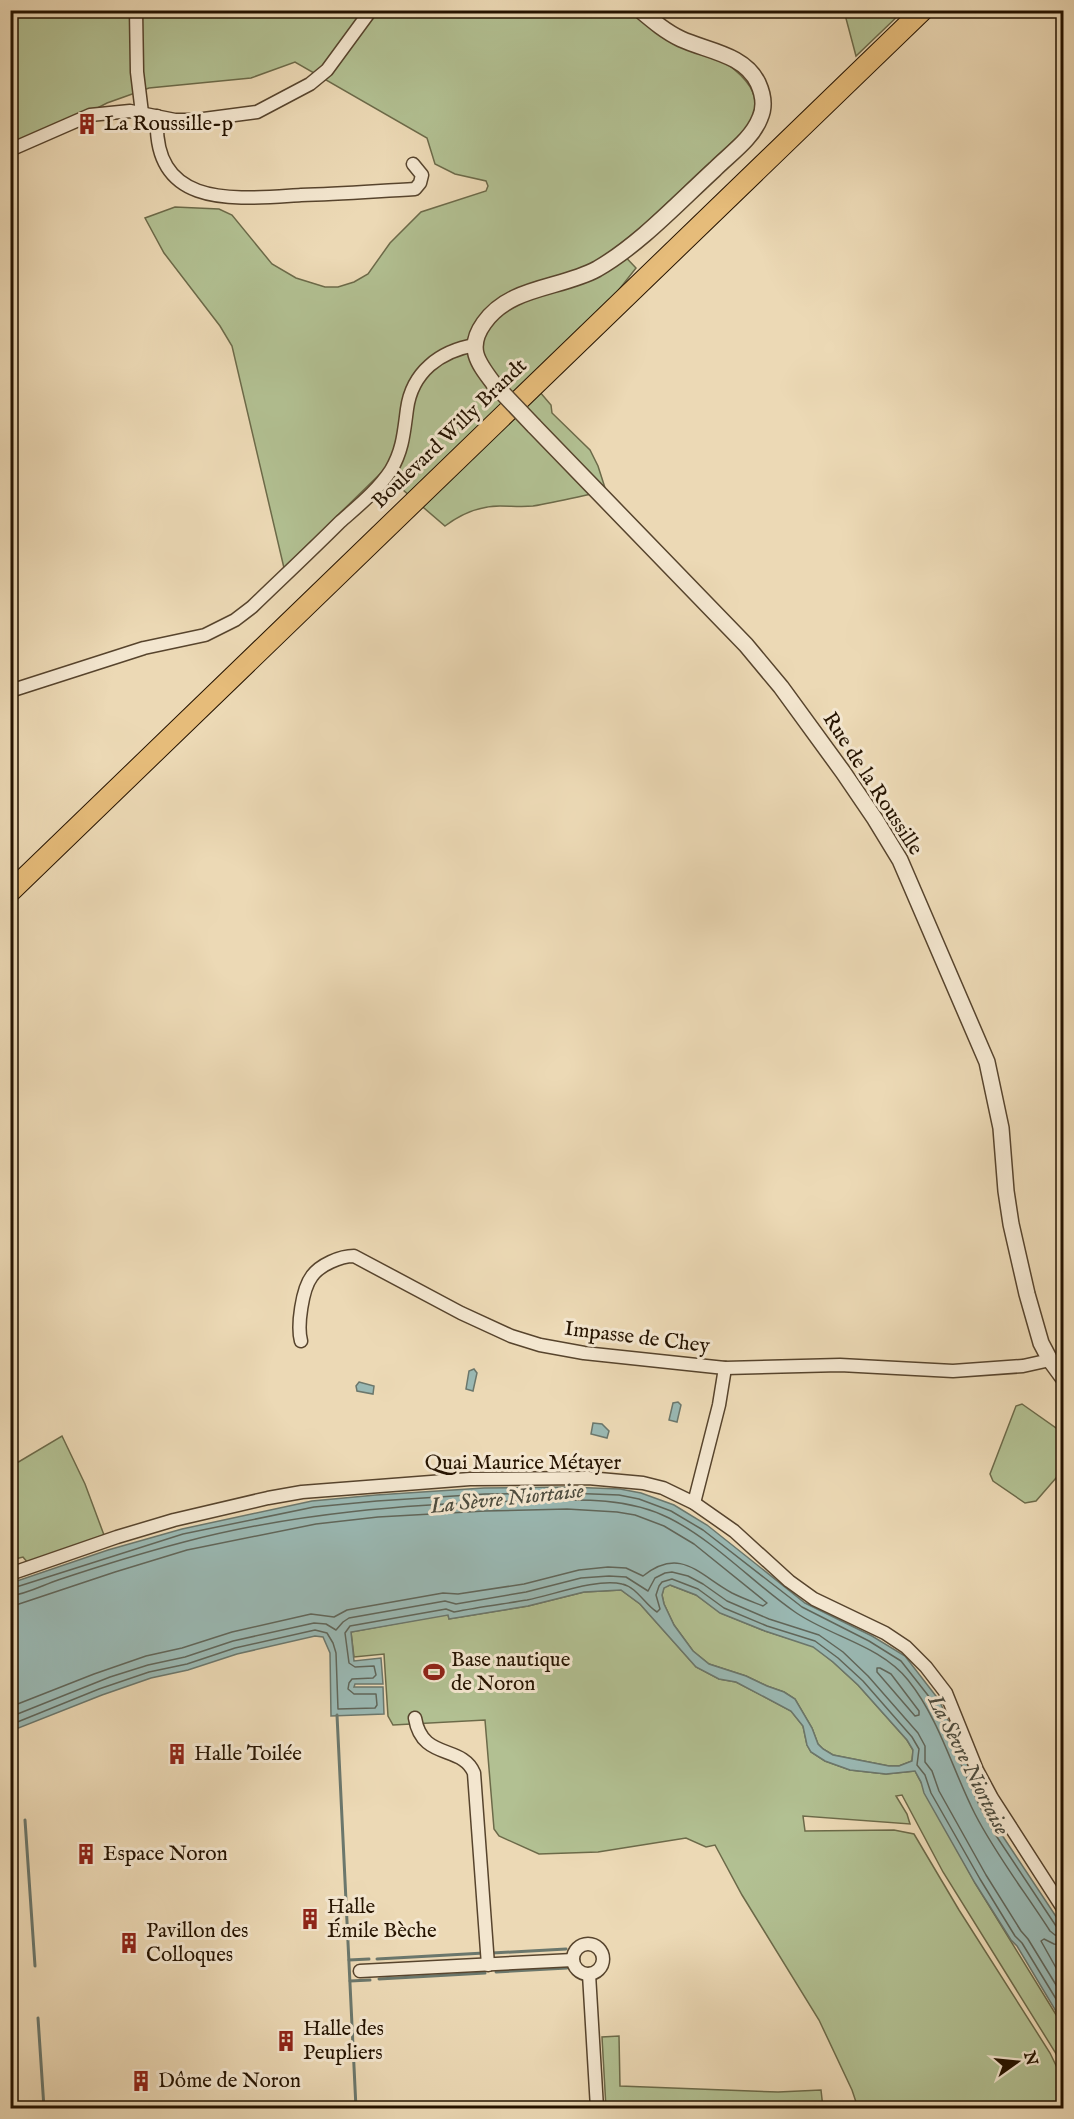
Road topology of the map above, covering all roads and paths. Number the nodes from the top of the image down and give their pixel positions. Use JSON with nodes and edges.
{"nodes":[{"id":1,"x":136,"y":10,"type":"edge"},
{"id":2,"x":371,"y":10,"type":"edge"},
{"id":3,"x":640,"y":10,"type":"edge"},
{"id":4,"x":923,"y":10,"type":"edge"},
{"id":5,"x":142,"y":114,"type":"junction"},
{"id":6,"x":157,"y":116,"type":"junction"},
{"id":7,"x":10,"y":150,"type":"edge"},
{"id":8,"x":412,"y":164,"type":"dead end"},
{"id":9,"x":474,"y":345,"type":"junction"},
{"id":10,"x":10,"y":691,"type":"edge"},
{"id":11,"x":10,"y":892,"type":"edge"},
{"id":12,"x":301,"y":1341,"type":"dead end"},
{"id":13,"x":1050,"y":1360,"type":"junction"},
{"id":14,"x":725,"y":1368,"type":"junction"},
{"id":15,"x":1064,"y":1379,"type":"edge"},
{"id":16,"x":694,"y":1503,"type":"junction"},
{"id":17,"x":10,"y":1574,"type":"edge"},
{"id":18,"x":415,"y":1718,"type":"dead end"},
{"id":19,"x":1064,"y":1910,"type":"edge"},
{"id":20,"x":573,"y":1960,"type":"junction"},
{"id":21,"x":488,"y":1965,"type":"junction"},
{"id":22,"x":360,"y":1971,"type":"dead end"},
{"id":23,"x":589,"y":1974,"type":"junction"},
{"id":24,"x":597,"y":2109,"type":"edge"}],
"edges":[{"from":1,"to":5,"type":"street"},
{"from":2,"to":6,"type":"street"},
{"from":3,"to":9,"type":"street"},
{"from":4,"to":11,"type":"main road","name":"Boulevard Willy Brandt"},
{"from":5,"to":6,"type":"street"},
{"from":5,"to":7,"type":"street"},
{"from":6,"to":8,"type":"street"},
{"from":9,"to":10,"type":"street"},
{"from":9,"to":13,"type":"street","name":"Rue de la Roussille","bridge":true},
{"from":12,"to":14,"type":"street","name":"Impasse de Chey"},
{"from":13,"to":14,"type":"street","name":"Impasse de Chey"},
{"from":13,"to":15,"type":"street","name":"Rue de la Roussille"},
{"from":14,"to":16,"type":"street"},
{"from":16,"to":17,"type":"street","name":"Quai Maurice Métayer"},
{"from":16,"to":19,"type":"street","name":"Quai Maurice Métayer"},
{"from":18,"to":21,"type":"street"},
{"from":20,"to":21,"type":"street"},
{"from":20,"to":23,"type":"street"},
{"from":20,"to":23,"type":"street"},
{"from":21,"to":22,"type":"street"},
{"from":23,"to":24,"type":"street"}]}
